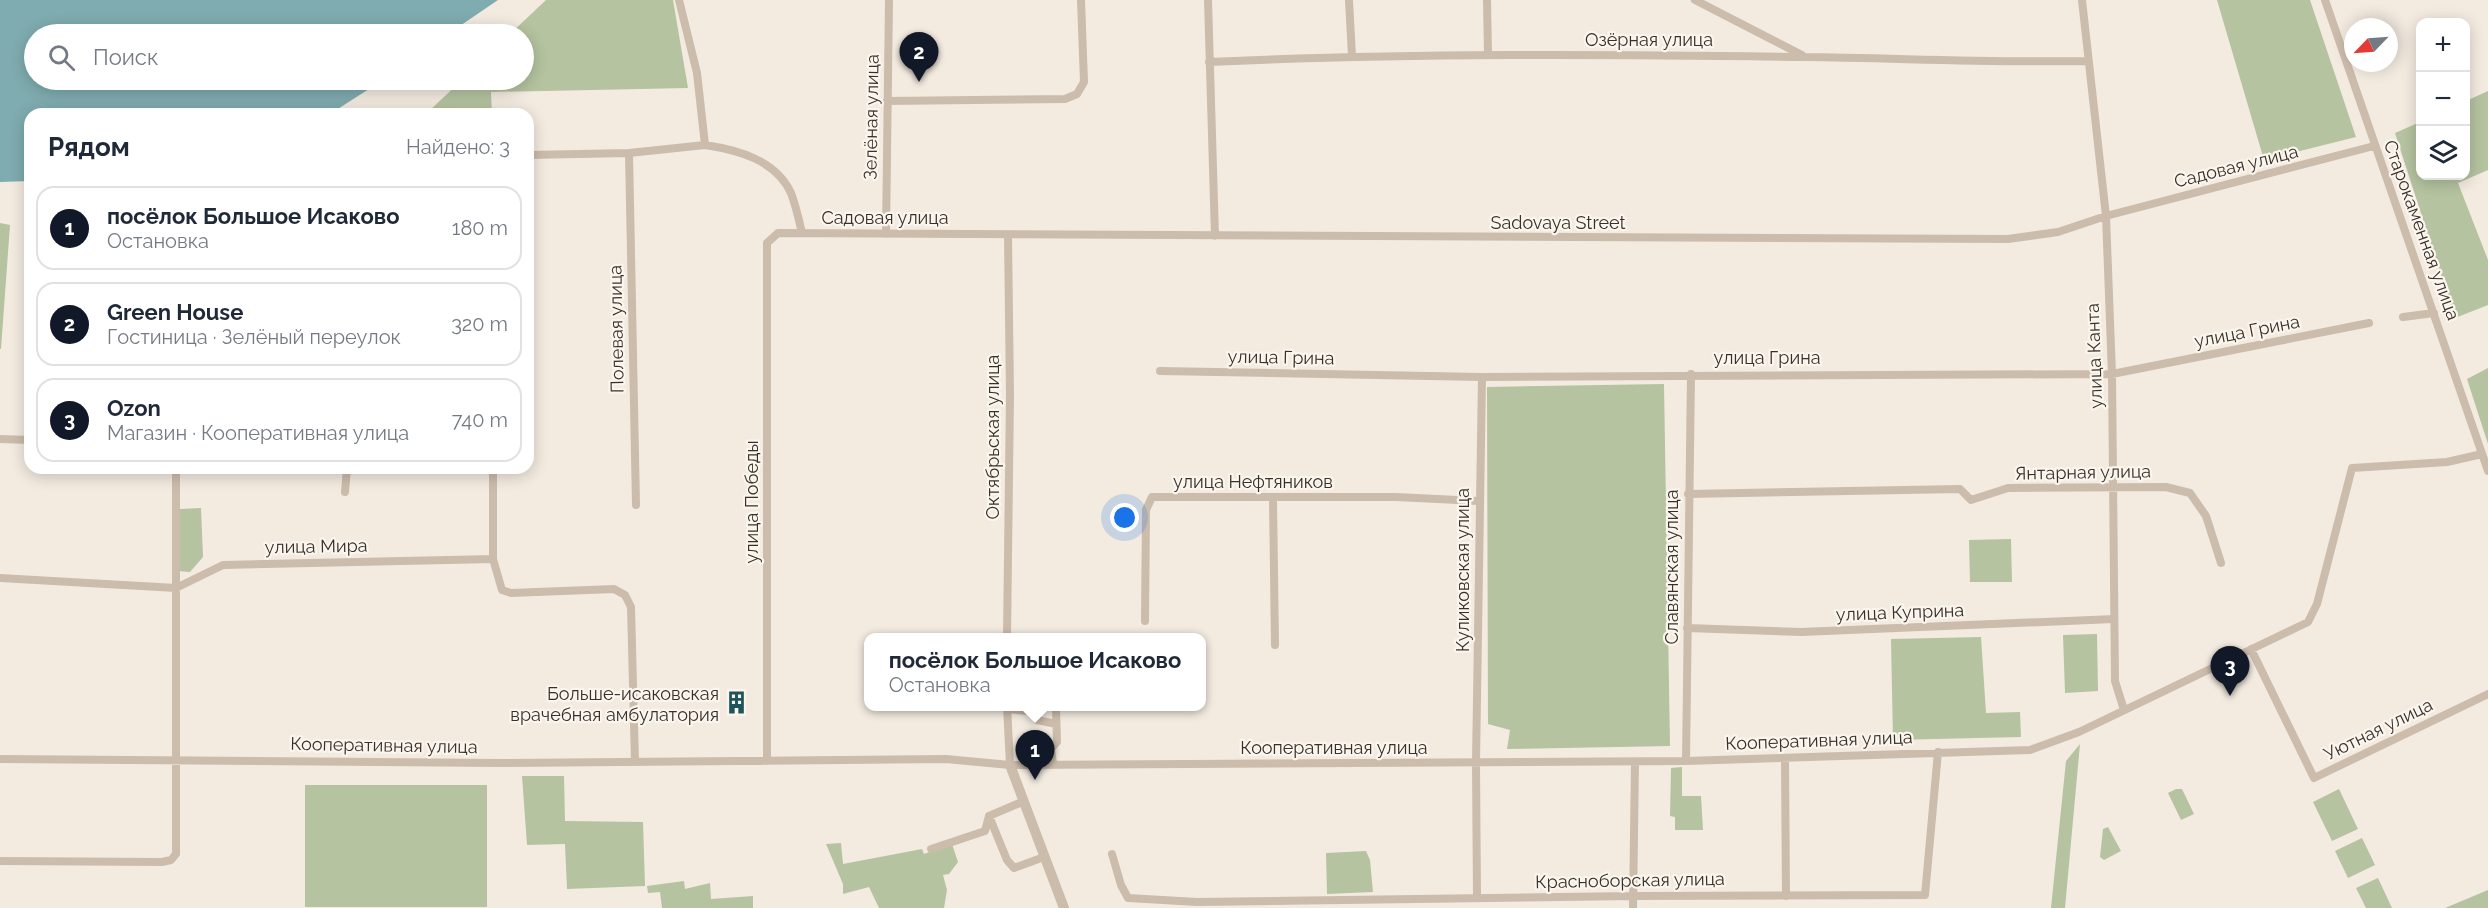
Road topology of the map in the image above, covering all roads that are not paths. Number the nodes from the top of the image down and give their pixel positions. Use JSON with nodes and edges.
{"nodes":[{"id":1,"x":679,"y":0,"type":"edge"},
{"id":2,"x":889,"y":0,"type":"edge"},
{"id":3,"x":1081,"y":0,"type":"edge"},
{"id":4,"x":1208,"y":0,"type":"edge"},
{"id":5,"x":1349,"y":0,"type":"edge"},
{"id":6,"x":1487,"y":0,"type":"edge"},
{"id":7,"x":1695,"y":0,"type":"edge"},
{"id":8,"x":2082,"y":0,"type":"edge"},
{"id":9,"x":2325,"y":0,"type":"edge"},
{"id":10,"x":1488,"y":54,"type":"junction"},
{"id":11,"x":1352,"y":56,"type":"junction"},
{"id":12,"x":1806,"y":57,"type":"junction"},
{"id":13,"x":2088,"y":61,"type":"junction"},
{"id":14,"x":1209,"y":62,"type":"junction"},
{"id":15,"x":887,"y":101,"type":"junction"},
{"id":16,"x":705,"y":145,"type":"junction"},
{"id":17,"x":2374,"y":146,"type":"junction"},
{"id":18,"x":629,"y":153,"type":"junction"},
{"id":19,"x":534,"y":155,"type":"edge"},
{"id":20,"x":2106,"y":216,"type":"junction"},
{"id":21,"x":802,"y":234,"type":"junction"},
{"id":22,"x":886,"y":234,"type":"junction"},
{"id":23,"x":1008,"y":236,"type":"junction"},
{"id":24,"x":1215,"y":236,"type":"junction"},
{"id":25,"x":767,"y":243,"type":"joint"},
{"id":26,"x":2434,"y":312,"type":"junction"},
{"id":27,"x":2403,"y":317,"type":"dead end"},
{"id":28,"x":2369,"y":323,"type":"dead end"},
{"id":29,"x":1160,"y":371,"type":"dead end"},
{"id":30,"x":1691,"y":374,"type":"junction"},
{"id":31,"x":2112,"y":374,"type":"junction"},
{"id":32,"x":1482,"y":377,"type":"junction"},
{"id":33,"x":0,"y":439,"type":"edge"},
{"id":34,"x":24,"y":440,"type":"edge"},
{"id":35,"x":2482,"y":454,"type":"junction"},
{"id":36,"x":2488,"y":471,"type":"edge"},
{"id":37,"x":176,"y":474,"type":"edge"},
{"id":38,"x":346,"y":474,"type":"edge"},
{"id":39,"x":493,"y":474,"type":"edge"},
{"id":40,"x":2114,"y":487,"type":"junction"},
{"id":41,"x":345,"y":492,"type":"dead end"},
{"id":42,"x":1688,"y":494,"type":"junction"},
{"id":43,"x":1272,"y":499,"type":"junction"},
{"id":44,"x":1478,"y":501,"type":"junction"},
{"id":45,"x":636,"y":505,"type":"dead end"},
{"id":46,"x":493,"y":559,"type":"junction"},
{"id":47,"x":2221,"y":563,"type":"dead end"},
{"id":48,"x":0,"y":578,"type":"edge"},
{"id":49,"x":176,"y":588,"type":"junction"},
{"id":50,"x":2114,"y":619,"type":"junction"},
{"id":51,"x":1146,"y":621,"type":"dead end"},
{"id":52,"x":1687,"y":628,"type":"junction"},
{"id":53,"x":1007,"y":633,"type":"edge"},
{"id":54,"x":1275,"y":645,"type":"dead end"},
{"id":55,"x":2251,"y":649,"type":"junction"},
{"id":56,"x":2488,"y":694,"type":"edge"},
{"id":57,"x":2124,"y":710,"type":"junction"},
{"id":58,"x":1007,"y":711,"type":"edge"},
{"id":59,"x":1030,"y":711,"type":"edge"},
{"id":60,"x":1056,"y":711,"type":"edge"},
{"id":61,"x":1056,"y":724,"type":"junction"},
{"id":62,"x":1938,"y":752,"type":"junction"},
{"id":63,"x":0,"y":759,"type":"edge"},
{"id":64,"x":175,"y":759,"type":"junction"},
{"id":65,"x":1785,"y":759,"type":"junction"},
{"id":66,"x":767,"y":761,"type":"junction"},
{"id":67,"x":1686,"y":761,"type":"junction"},
{"id":68,"x":634,"y":762,"type":"junction"},
{"id":69,"x":1635,"y":762,"type":"junction"},
{"id":70,"x":1476,"y":763,"type":"junction"},
{"id":71,"x":1053,"y":764,"type":"junction"},
{"id":72,"x":1010,"y":765,"type":"junction"},
{"id":73,"x":1022,"y":802,"type":"junction"},
{"id":74,"x":989,"y":816,"type":"junction"},
{"id":75,"x":932,"y":849,"type":"dead end"},
{"id":76,"x":1112,"y":854,"type":"dead end"},
{"id":77,"x":1044,"y":856,"type":"junction"},
{"id":78,"x":0,"y":861,"type":"edge"},
{"id":79,"x":1633,"y":896,"type":"junction"},
{"id":80,"x":1786,"y":896,"type":"junction"},
{"id":81,"x":1477,"y":898,"type":"junction"},
{"id":82,"x":1197,"y":905,"type":"edge"},
{"id":83,"x":1064,"y":908,"type":"edge"},
{"id":84,"x":1633,"y":908,"type":"edge"}],
"edges":[{"from":1,"to":16,"type":"street"},
{"from":2,"to":15,"type":"street","name":"Зелёная улица"},
{"from":3,"to":15,"type":"street"},
{"from":4,"to":14,"type":"street"},
{"from":5,"to":11,"type":"street"},
{"from":6,"to":10,"type":"street"},
{"from":7,"to":12,"type":"street"},
{"from":8,"to":13,"type":"street","name":"улица Канта"},
{"from":9,"to":17,"type":"street","name":"Старокаменная улица"},
{"from":10,"to":11,"type":"street","name":"Озёрная улица"},
{"from":10,"to":12,"type":"street","name":"Озёрная улица"},
{"from":11,"to":14,"type":"street","name":"Озёрная улица"},
{"from":12,"to":13,"type":"street","name":"Озёрная улица"},
{"from":13,"to":20,"type":"street","name":"улица Канта"},
{"from":14,"to":24,"type":"street"},
{"from":15,"to":22,"type":"street","name":"Зелёная улица"},
{"from":16,"to":18,"type":"street"},
{"from":16,"to":21,"type":"street"},
{"from":17,"to":20,"type":"street","name":"Садовая улица"},
{"from":17,"to":26,"type":"street","name":"Старокаменная улица"},
{"from":18,"to":19,"type":"street"},
{"from":18,"to":45,"type":"street","name":"Полевая улица"},
{"from":20,"to":24,"type":"street","name":"Sadovaya Street"},
{"from":20,"to":31,"type":"street","name":"улица Канта"},
{"from":21,"to":22,"type":"street","name":"Садовая улица"},
{"from":21,"to":25,"type":"street","name":"Садовая улица"},
{"from":22,"to":23,"type":"street","name":"Садовая улица"},
{"from":23,"to":24,"type":"street","name":"Sadovaya Street"},
{"from":23,"to":53,"type":"street","name":"Октябрьская улица"},
{"from":25,"to":66,"type":"street","name":"улица Победы"},
{"from":26,"to":27,"type":"street"},
{"from":26,"to":35,"type":"street","name":"Старокаменная улица"},
{"from":28,"to":31,"type":"street","name":"улица Грина"},
{"from":29,"to":32,"type":"street","name":"улица Грина"},
{"from":30,"to":31,"type":"street","name":"улица Грина"},
{"from":30,"to":32,"type":"street","name":"улица Грина"},
{"from":30,"to":42,"type":"street","name":"Славянская улица"},
{"from":31,"to":40,"type":"street","name":"улица Канта"},
{"from":32,"to":44,"type":"street","name":"Куликовская улица"},
{"from":33,"to":34,"type":"street"},
{"from":35,"to":36,"type":"street","name":"Старокаменная улица"},
{"from":35,"to":55,"type":"street","name":"Кооперативная улица"},
{"from":37,"to":49,"type":"street"},
{"from":38,"to":41,"type":"street"},
{"from":39,"to":46,"type":"street"},
{"from":40,"to":42,"type":"street","name":"Янтарная улица"},
{"from":40,"to":47,"type":"street","name":"Янтарная улица"},
{"from":40,"to":50,"type":"street","name":"улица Канта"},
{"from":42,"to":52,"type":"street","name":"Славянская улица"},
{"from":43,"to":44,"type":"street","name":"улица Нефтяников"},
{"from":43,"to":51,"type":"street","name":"улица Нефтяников"},
{"from":43,"to":54,"type":"street"},
{"from":44,"to":70,"type":"street","name":"Куликовская улица"},
{"from":46,"to":49,"type":"street","name":"улица Мира"},
{"from":46,"to":68,"type":"street"},
{"from":48,"to":49,"type":"street","name":"улица Мира"},
{"from":49,"to":64,"type":"street"},
{"from":50,"to":52,"type":"street","name":"улица Куприна"},
{"from":50,"to":57,"type":"street","name":"улица Канта"},
{"from":52,"to":67,"type":"street","name":"Славянская улица"},
{"from":55,"to":56,"type":"street","name":"Уютная улица"},
{"from":55,"to":57,"type":"street","name":"Кооперативная улица"},
{"from":57,"to":62,"type":"street","name":"Кооперативная улица"},
{"from":58,"to":72,"type":"street"},
{"from":59,"to":61,"type":"street"},
{"from":60,"to":61,"type":"street"},
{"from":61,"to":71,"type":"street"},
{"from":62,"to":65,"type":"street","name":"Кооперативная улица"},
{"from":62,"to":80,"type":"street","name":"Красноборская улица"},
{"from":63,"to":64,"type":"street","name":"Кооперативная улица"},
{"from":64,"to":68,"type":"street","name":"Кооперативная улица"},
{"from":64,"to":78,"type":"street"},
{"from":65,"to":67,"type":"street","name":"Кооперативная улица"},
{"from":65,"to":80,"type":"street"},
{"from":66,"to":68,"type":"street","name":"Кооперативная улица"},
{"from":66,"to":72,"type":"street","name":"Кооперативная улица"},
{"from":67,"to":69,"type":"street","name":"Кооперативная улица"},
{"from":69,"to":70,"type":"street","name":"Кооперативная улица"},
{"from":69,"to":79,"type":"street"},
{"from":70,"to":71,"type":"street","name":"Кооперативная улица"},
{"from":70,"to":81,"type":"street","name":"Куликовская улица"},
{"from":71,"to":72,"type":"street","name":"Кооперативная улица"},
{"from":72,"to":73,"type":"street"},
{"from":73,"to":74,"type":"street"},
{"from":73,"to":77,"type":"street"},
{"from":74,"to":75,"type":"street"},
{"from":74,"to":77,"type":"street"},
{"from":76,"to":82,"type":"street","name":"Красноборская улица"},
{"from":77,"to":83,"type":"street"},
{"from":79,"to":80,"type":"street","name":"Красноборская улица"},
{"from":79,"to":81,"type":"street","name":"Красноборская улица"},
{"from":79,"to":84,"type":"street"},
{"from":81,"to":82,"type":"street","name":"Красноборская улица"}]}
